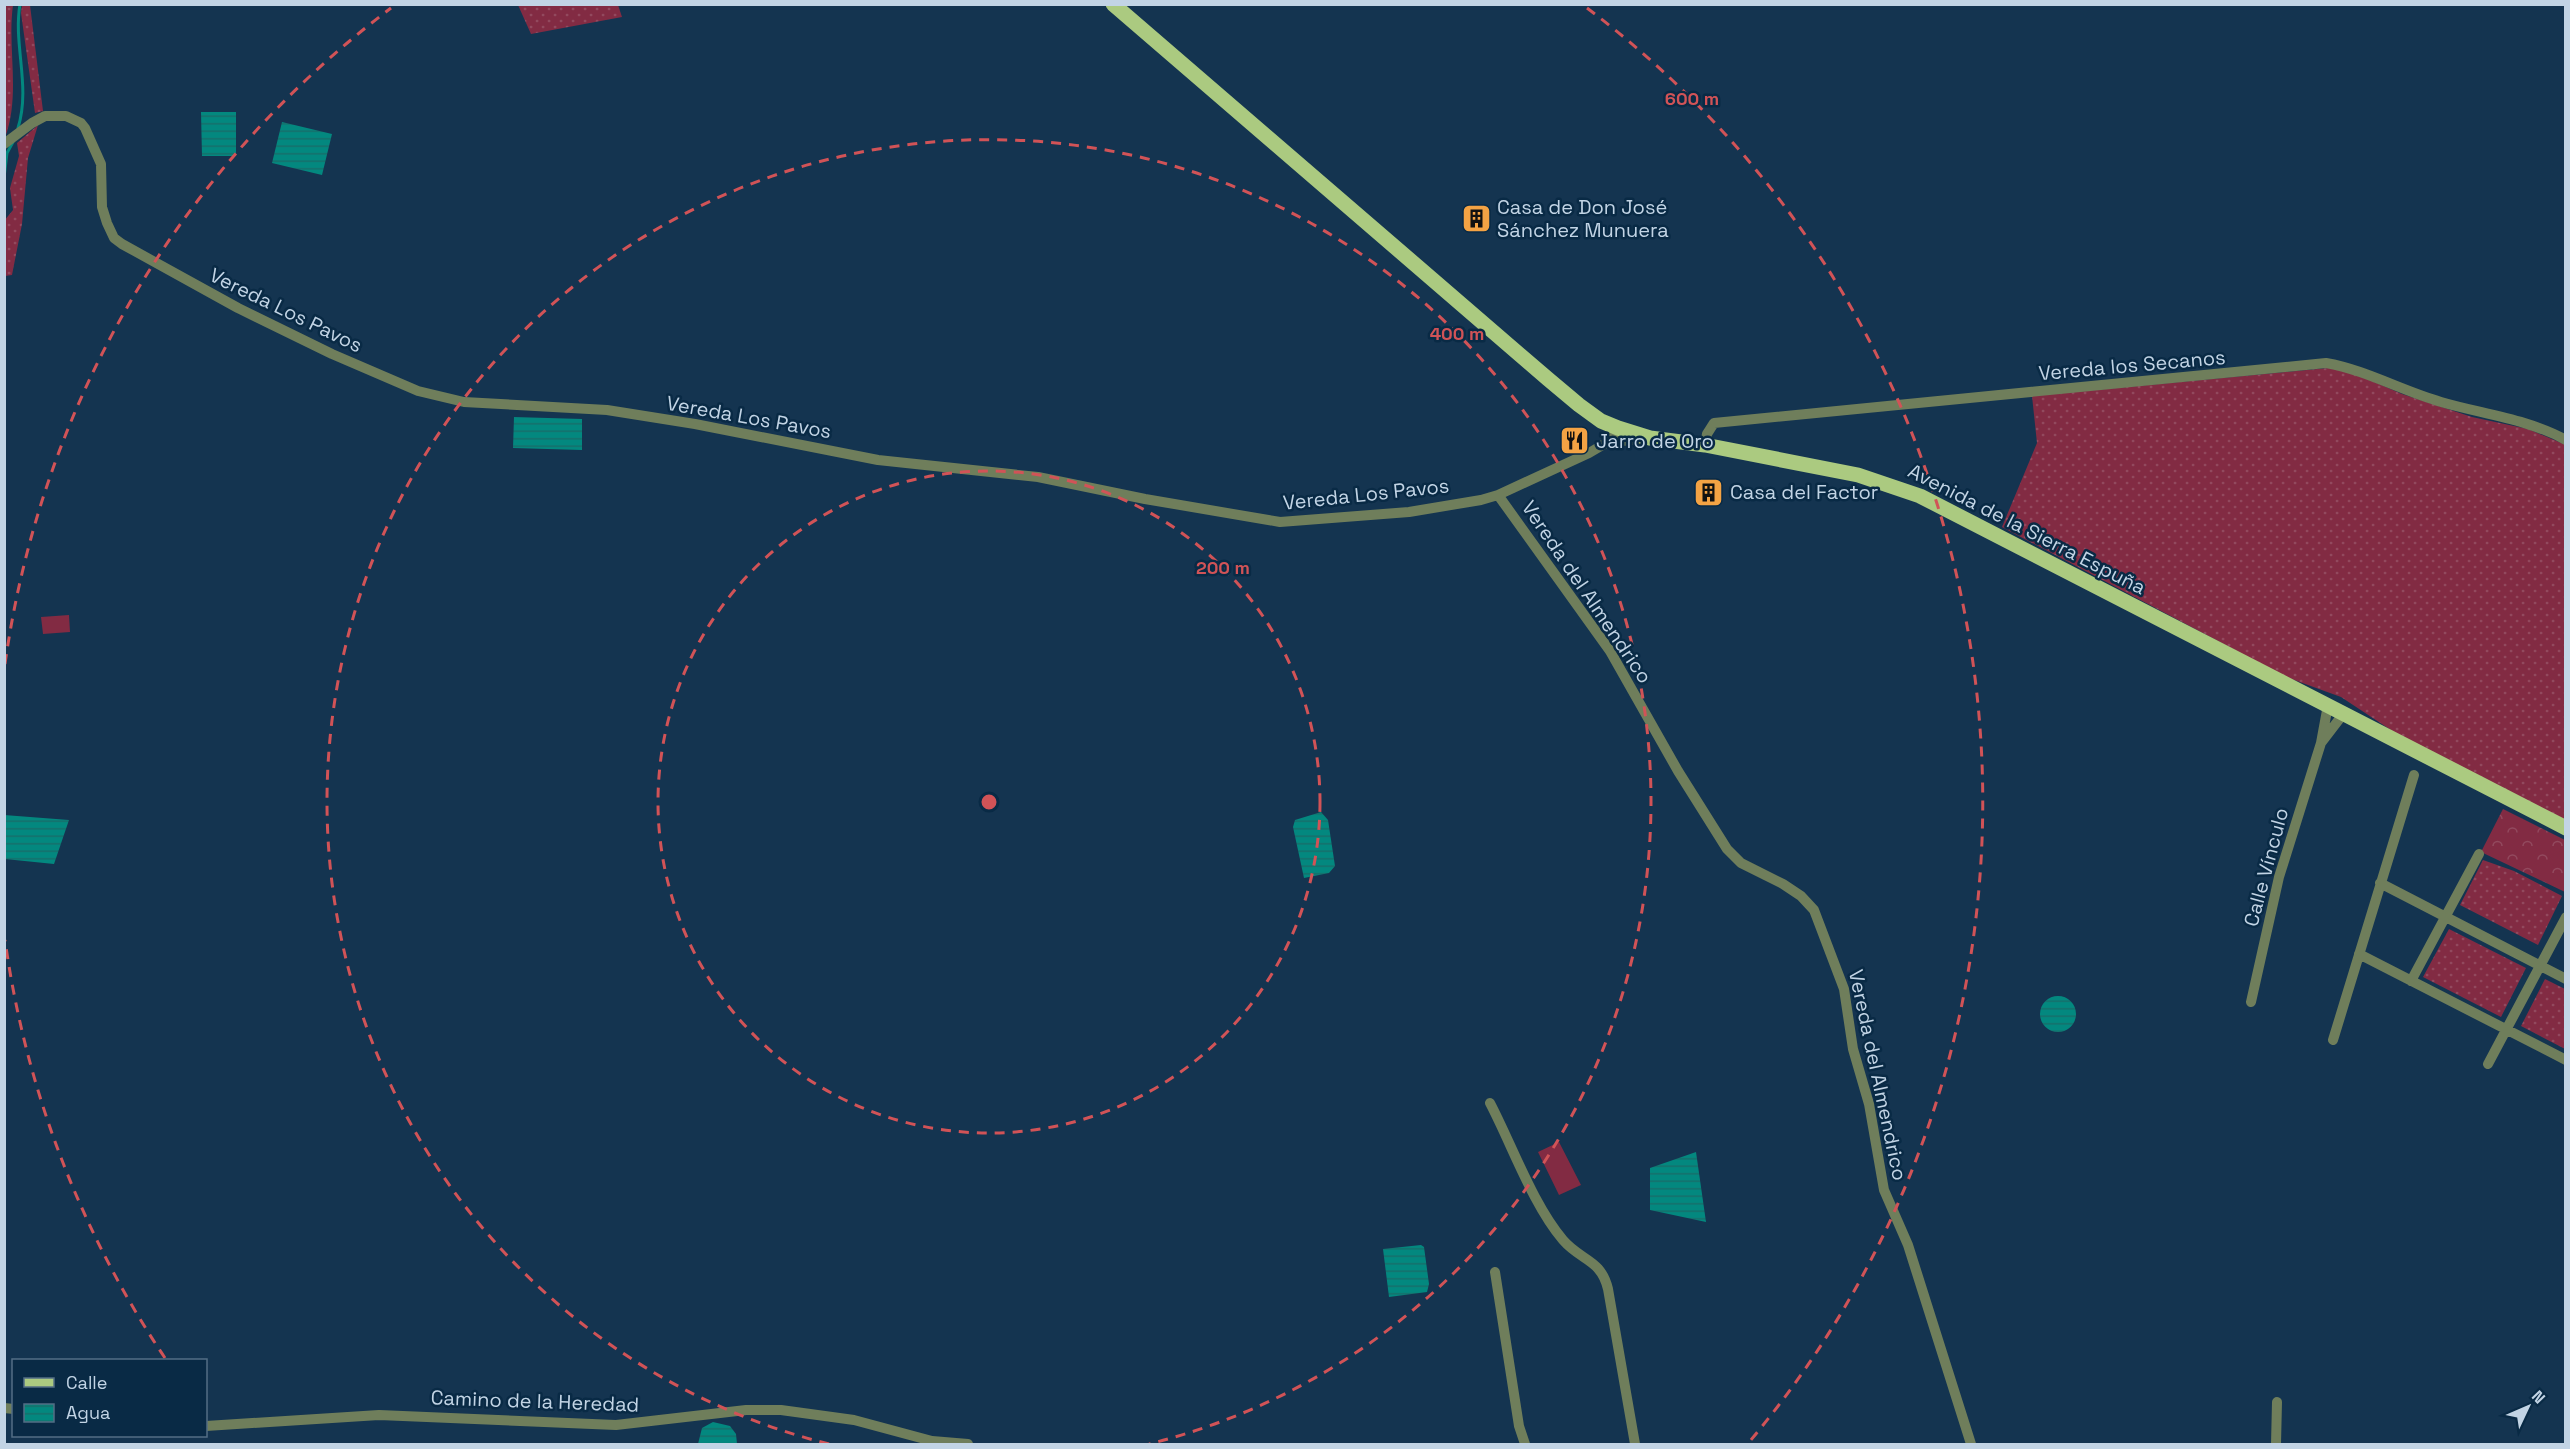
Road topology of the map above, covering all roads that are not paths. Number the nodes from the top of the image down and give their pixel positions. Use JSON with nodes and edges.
{"nodes":[{"id":1,"x":1113,"y":4,"type":"edge"},
{"id":2,"x":4,"y":144,"type":"edge"},
{"id":3,"x":1618,"y":428,"type":"junction"},
{"id":4,"x":1650,"y":438,"type":"junction"},
{"id":5,"x":2565,"y":440,"type":"edge"},
{"id":6,"x":1606,"y":443,"type":"junction"},
{"id":7,"x":1705,"y":445,"type":"junction"},
{"id":8,"x":1498,"y":495,"type":"junction"},
{"id":9,"x":2328,"y":705,"type":"junction"},
{"id":10,"x":2344,"y":713,"type":"junction"},
{"id":11,"x":2394,"y":739,"type":"junction"},
{"id":12,"x":2321,"y":743,"type":"junction"},
{"id":13,"x":2414,"y":775,"type":"dead end"},
{"id":14,"x":2565,"y":828,"type":"edge"},
{"id":15,"x":2479,"y":854,"type":"dead end"},
{"id":16,"x":2380,"y":883,"type":"junction"},
{"id":17,"x":2446,"y":917,"type":"junction"},
{"id":18,"x":2565,"y":917,"type":"edge"},
{"id":19,"x":2359,"y":954,"type":"junction"},
{"id":20,"x":2540,"y":966,"type":"junction"},
{"id":21,"x":2565,"y":979,"type":"edge"},
{"id":22,"x":2411,"y":981,"type":"junction"},
{"id":23,"x":2251,"y":1002,"type":"dead end"},
{"id":24,"x":2507,"y":1030,"type":"junction"},
{"id":25,"x":2333,"y":1040,"type":"dead end"},
{"id":26,"x":2565,"y":1060,"type":"edge"},
{"id":27,"x":2488,"y":1064,"type":"dead end"},
{"id":28,"x":1490,"y":1103,"type":"dead end"},
{"id":29,"x":1495,"y":1272,"type":"dead end"},
{"id":30,"x":2277,"y":1402,"type":"dead end"},
{"id":31,"x":207,"y":1426,"type":"edge"},
{"id":32,"x":968,"y":1444,"type":"edge"},
{"id":33,"x":1525,"y":1444,"type":"edge"},
{"id":34,"x":1635,"y":1444,"type":"edge"},
{"id":35,"x":1971,"y":1444,"type":"edge"},
{"id":36,"x":2276,"y":1444,"type":"edge"}],
"edges":[{"from":1,"to":3,"type":"main road","name":"Avenida de la Sierra Espuña"},
{"from":2,"to":8,"type":"street","name":"Vereda Los Pavos"},
{"from":3,"to":4,"type":"main road","name":"Avenida de la Sierra Espuña"},
{"from":3,"to":6,"type":"street"},
{"from":4,"to":6,"type":"street"},
{"from":4,"to":7,"type":"main road","name":"Avenida de la Sierra Espuña"},
{"from":5,"to":7,"type":"street","name":"Vereda los Secanos"},
{"from":6,"to":8,"type":"street","name":"Vereda Los Pavos"},
{"from":7,"to":9,"type":"main road","name":"Avenida de la Sierra Espuña"},
{"from":8,"to":35,"type":"street","name":"Vereda del Almendrico"},
{"from":9,"to":10,"type":"main road","name":"Avenida de la Sierra Espuña"},
{"from":9,"to":11,"type":"main road","name":"Avenida de la Sierra Espuña"},
{"from":9,"to":12,"type":"street","name":"Calle Vínculo"},
{"from":10,"to":11,"type":"main road","name":"Avenida de la Sierra Espuña"},
{"from":10,"to":12,"type":"street","name":"Calle Vínculo"},
{"from":11,"to":14,"type":"main road","name":"Avenida de la Sierra Espuña"},
{"from":12,"to":23,"type":"street","name":"Calle Vínculo"},
{"from":13,"to":16,"type":"street"},
{"from":15,"to":17,"type":"street"},
{"from":16,"to":17,"type":"street"},
{"from":16,"to":19,"type":"street"},
{"from":17,"to":20,"type":"street"},
{"from":17,"to":22,"type":"street"},
{"from":18,"to":20,"type":"street"},
{"from":19,"to":22,"type":"street"},
{"from":19,"to":25,"type":"street"},
{"from":20,"to":21,"type":"street"},
{"from":20,"to":24,"type":"street"},
{"from":22,"to":24,"type":"street"},
{"from":24,"to":26,"type":"street"},
{"from":24,"to":27,"type":"street"},
{"from":28,"to":34,"type":"street"},
{"from":29,"to":33,"type":"street"},
{"from":30,"to":36,"type":"street"},
{"from":31,"to":32,"type":"street","name":"Camino de la Heredad"}]}
